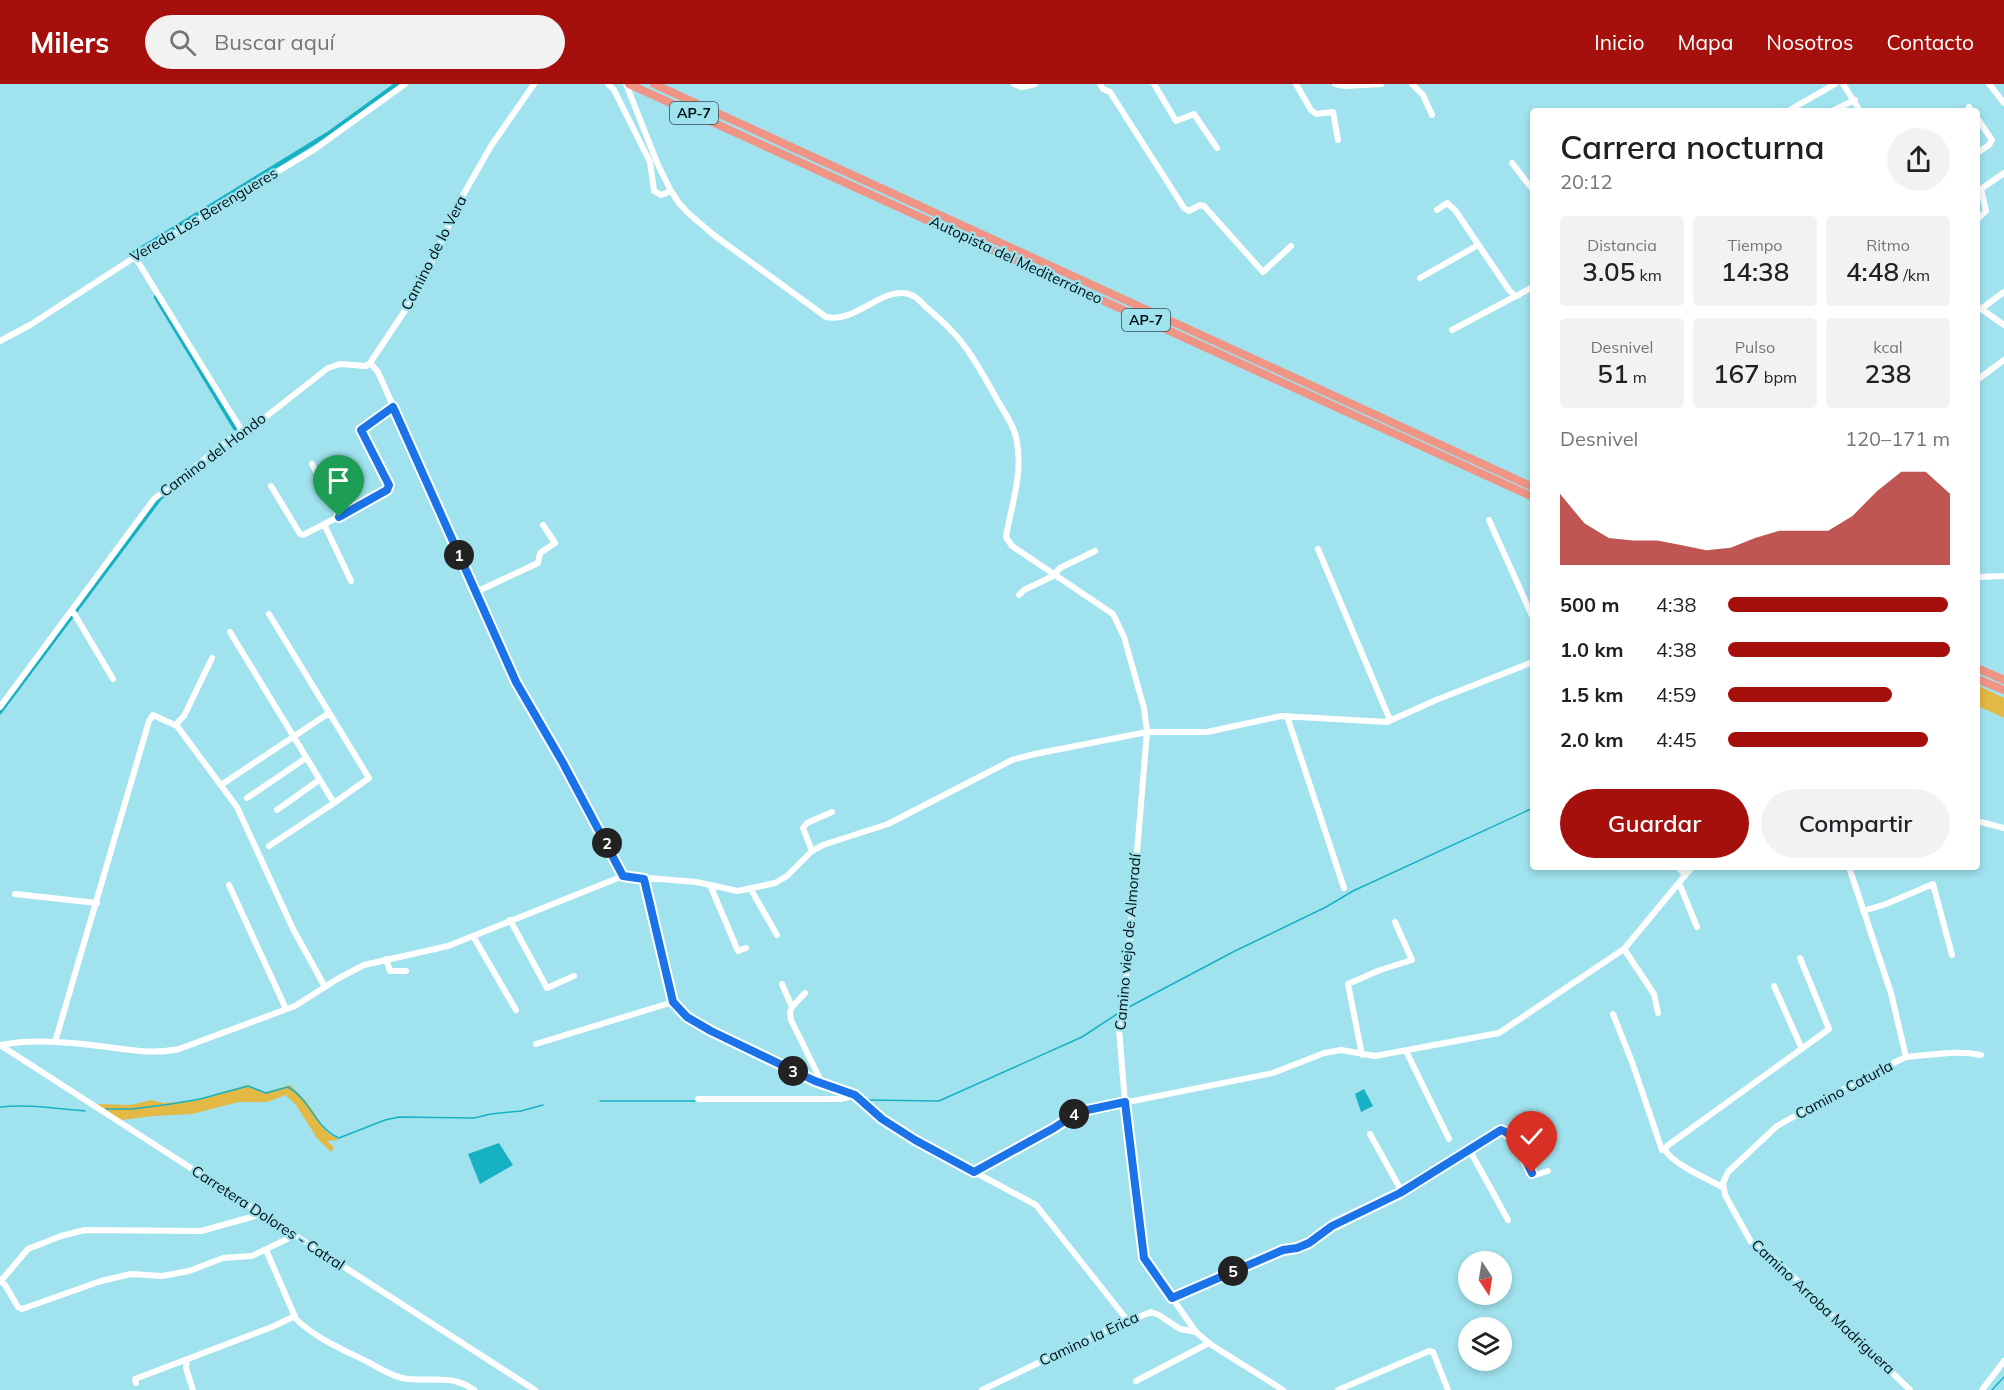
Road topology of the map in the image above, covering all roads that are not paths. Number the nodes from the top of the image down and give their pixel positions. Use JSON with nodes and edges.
{"nodes":[{"id":1,"x":405,"y":84,"type":"edge"},
{"id":2,"x":534,"y":84,"type":"edge"},
{"id":3,"x":608,"y":84,"type":"edge"},
{"id":4,"x":628,"y":84,"type":"edge"},
{"id":5,"x":654,"y":84,"type":"edge"},
{"id":6,"x":1014,"y":84,"type":"edge"},
{"id":7,"x":1035,"y":84,"type":"edge"},
{"id":8,"x":1100,"y":84,"type":"edge"},
{"id":9,"x":1154,"y":84,"type":"edge"},
{"id":10,"x":1296,"y":84,"type":"edge"},
{"id":11,"x":1335,"y":84,"type":"edge"},
{"id":12,"x":1381,"y":84,"type":"edge"},
{"id":13,"x":1412,"y":84,"type":"edge"},
{"id":14,"x":1835,"y":84,"type":"edge"},
{"id":15,"x":1844,"y":84,"type":"edge"},
{"id":16,"x":1989,"y":84,"type":"edge"},
{"id":17,"x":1855,"y":100,"type":"junction"},
{"id":18,"x":2004,"y":103,"type":"edge"},
{"id":19,"x":1793,"y":108,"type":"edge"},
{"id":20,"x":1838,"y":108,"type":"edge"},
{"id":21,"x":1859,"y":108,"type":"edge"},
{"id":22,"x":1432,"y":115,"type":"dead end"},
{"id":23,"x":1980,"y":122,"type":"edge"},
{"id":24,"x":1338,"y":140,"type":"dead end"},
{"id":25,"x":1217,"y":148,"type":"dead end"},
{"id":26,"x":1980,"y":151,"type":"edge"},
{"id":27,"x":1512,"y":163,"type":"dead end"},
{"id":28,"x":2004,"y":173,"type":"edge"},
{"id":29,"x":1530,"y":186,"type":"edge"},
{"id":30,"x":670,"y":191,"type":"junction"},
{"id":31,"x":1437,"y":210,"type":"dead end"},
{"id":32,"x":1980,"y":217,"type":"edge"},
{"id":33,"x":1478,"y":245,"type":"junction"},
{"id":34,"x":1291,"y":246,"type":"dead end"},
{"id":35,"x":135,"y":256,"type":"junction"},
{"id":36,"x":1420,"y":278,"type":"dead end"},
{"id":37,"x":1530,"y":289,"type":"edge"},
{"id":38,"x":2004,"y":292,"type":"edge"},
{"id":39,"x":1519,"y":295,"type":"junction"},
{"id":40,"x":1980,"y":306,"type":"edge"},
{"id":41,"x":1980,"y":308,"type":"edge"},
{"id":42,"x":2004,"y":326,"type":"edge"},
{"id":43,"x":1452,"y":330,"type":"dead end"},
{"id":44,"x":0,"y":341,"type":"edge"},
{"id":45,"x":2004,"y":360,"type":"edge"},
{"id":46,"x":370,"y":363,"type":"junction"},
{"id":47,"x":1980,"y":378,"type":"edge"},
{"id":48,"x":393,"y":407,"type":"junction"},
{"id":49,"x":242,"y":431,"type":"junction"},
{"id":50,"x":312,"y":464,"type":"dead end"},
{"id":51,"x":271,"y":486,"type":"dead end"},
{"id":52,"x":1530,"y":486,"type":"edge"},
{"id":53,"x":1530,"y":496,"type":"edge"},
{"id":54,"x":339,"y":517,"type":"junction"},
{"id":55,"x":1489,"y":520,"type":"dead end"},
{"id":56,"x":324,"y":524,"type":"junction"},
{"id":57,"x":543,"y":525,"type":"dead end"},
{"id":58,"x":1318,"y":549,"type":"dead end"},
{"id":59,"x":1095,"y":551,"type":"dead end"},
{"id":60,"x":1055,"y":574,"type":"junction"},
{"id":61,"x":2004,"y":576,"type":"edge"},
{"id":62,"x":1980,"y":577,"type":"edge"},
{"id":63,"x":351,"y":581,"type":"dead end"},
{"id":64,"x":476,"y":592,"type":"junction"},
{"id":65,"x":1019,"y":595,"type":"dead end"},
{"id":66,"x":1530,"y":611,"type":"edge"},
{"id":67,"x":74,"y":612,"type":"junction"},
{"id":68,"x":268,"y":614,"type":"dead end"},
{"id":69,"x":230,"y":632,"type":"dead end"},
{"id":70,"x":212,"y":658,"type":"dead end"},
{"id":71,"x":1530,"y":663,"type":"edge"},
{"id":72,"x":1980,"y":669,"type":"edge"},
{"id":73,"x":113,"y":679,"type":"dead end"},
{"id":74,"x":1980,"y":680,"type":"edge"},
{"id":75,"x":2004,"y":680,"type":"edge"},
{"id":76,"x":2004,"y":690,"type":"edge"},
{"id":77,"x":0,"y":707,"type":"edge"},
{"id":78,"x":329,"y":713,"type":"junction"},
{"id":79,"x":1287,"y":716,"type":"junction"},
{"id":80,"x":1390,"y":720,"type":"junction"},
{"id":81,"x":177,"y":726,"type":"junction"},
{"id":82,"x":1147,"y":732,"type":"junction"},
{"id":83,"x":293,"y":737,"type":"junction"},
{"id":84,"x":306,"y":759,"type":"junction"},
{"id":85,"x":320,"y":780,"type":"junction"},
{"id":86,"x":221,"y":786,"type":"junction"},
{"id":87,"x":247,"y":798,"type":"dead end"},
{"id":88,"x":334,"y":803,"type":"junction"},
{"id":89,"x":277,"y":810,"type":"dead end"},
{"id":90,"x":832,"y":812,"type":"dead end"},
{"id":91,"x":1980,"y":822,"type":"edge"},
{"id":92,"x":2004,"y":828,"type":"edge"},
{"id":93,"x":269,"y":846,"type":"dead end"},
{"id":94,"x":812,"y":851,"type":"junction"},
{"id":95,"x":1681,"y":870,"type":"edge"},
{"id":96,"x":1689,"y":870,"type":"edge"},
{"id":97,"x":1849,"y":870,"type":"edge"},
{"id":98,"x":1685,"y":875,"type":"junction"},
{"id":99,"x":623,"y":876,"type":"junction"},
{"id":100,"x":644,"y":879,"type":"junction"},
{"id":101,"x":1679,"y":883,"type":"junction"},
{"id":102,"x":229,"y":885,"type":"dead end"},
{"id":103,"x":710,"y":885,"type":"junction"},
{"id":104,"x":750,"y":888,"type":"junction"},
{"id":105,"x":1344,"y":888,"type":"dead end"},
{"id":106,"x":15,"y":894,"type":"dead end"},
{"id":107,"x":97,"y":903,"type":"junction"},
{"id":108,"x":1863,"y":910,"type":"junction"},
{"id":109,"x":510,"y":921,"type":"junction"},
{"id":110,"x":1395,"y":922,"type":"dead end"},
{"id":111,"x":1697,"y":927,"type":"dead end"},
{"id":112,"x":777,"y":935,"type":"dead end"},
{"id":113,"x":473,"y":936,"type":"junction"},
{"id":114,"x":746,"y":948,"type":"dead end"},
{"id":115,"x":1624,"y":949,"type":"junction"},
{"id":116,"x":1952,"y":955,"type":"dead end"},
{"id":117,"x":1800,"y":958,"type":"dead end"},
{"id":118,"x":386,"y":960,"type":"junction"},
{"id":119,"x":406,"y":971,"type":"dead end"},
{"id":120,"x":574,"y":976,"type":"dead end"},
{"id":121,"x":782,"y":984,"type":"dead end"},
{"id":122,"x":1774,"y":986,"type":"dead end"},
{"id":123,"x":325,"y":987,"type":"junction"},
{"id":124,"x":805,"y":993,"type":"dead end"},
{"id":125,"x":673,"y":1002,"type":"junction"},
{"id":126,"x":792,"y":1007,"type":"junction"},
{"id":127,"x":286,"y":1009,"type":"junction"},
{"id":128,"x":516,"y":1010,"type":"dead end"},
{"id":129,"x":1658,"y":1013,"type":"dead end"},
{"id":130,"x":1612,"y":1014,"type":"dead end"},
{"id":131,"x":55,"y":1042,"type":"junction"},
{"id":132,"x":536,"y":1044,"type":"dead end"},
{"id":133,"x":0,"y":1045,"type":"edge"},
{"id":134,"x":1802,"y":1049,"type":"junction"},
{"id":135,"x":1406,"y":1051,"type":"junction"},
{"id":136,"x":1981,"y":1054,"type":"dead end"},
{"id":137,"x":1362,"y":1055,"type":"junction"},
{"id":138,"x":1906,"y":1057,"type":"junction"},
{"id":139,"x":818,"y":1082,"type":"junction"},
{"id":140,"x":855,"y":1095,"type":"junction"},
{"id":141,"x":698,"y":1099,"type":"dead end"},
{"id":142,"x":1125,"y":1102,"type":"junction"},
{"id":143,"x":1370,"y":1134,"type":"dead end"},
{"id":144,"x":1449,"y":1139,"type":"dead end"},
{"id":145,"x":1469,"y":1149,"type":"junction"},
{"id":146,"x":1665,"y":1150,"type":"junction"},
{"id":147,"x":1548,"y":1171,"type":"dead end"},
{"id":148,"x":974,"y":1172,"type":"junction"},
{"id":149,"x":1724,"y":1188,"type":"junction"},
{"id":150,"x":1401,"y":1192,"type":"junction"},
{"id":151,"x":259,"y":1212,"type":"junction"},
{"id":152,"x":1508,"y":1220,"type":"dead end"},
{"id":153,"x":292,"y":1234,"type":"junction"},
{"id":154,"x":266,"y":1250,"type":"junction"},
{"id":155,"x":0,"y":1282,"type":"edge"},
{"id":156,"x":1172,"y":1298,"type":"junction"},
{"id":157,"x":295,"y":1316,"type":"junction"},
{"id":158,"x":1128,"y":1321,"type":"junction"},
{"id":159,"x":1196,"y":1332,"type":"junction"},
{"id":160,"x":1209,"y":1343,"type":"junction"},
{"id":161,"x":187,"y":1359,"type":"junction"},
{"id":162,"x":2004,"y":1361,"type":"edge"},
{"id":163,"x":1136,"y":1381,"type":"dead end"},
{"id":164,"x":136,"y":1383,"type":"dead end"},
{"id":165,"x":193,"y":1390,"type":"edge"},
{"id":166,"x":474,"y":1390,"type":"edge"},
{"id":167,"x":535,"y":1390,"type":"edge"},
{"id":168,"x":982,"y":1390,"type":"edge"},
{"id":169,"x":1283,"y":1390,"type":"edge"},
{"id":170,"x":1338,"y":1390,"type":"edge"},
{"id":171,"x":1448,"y":1390,"type":"edge"},
{"id":172,"x":1910,"y":1390,"type":"edge"},
{"id":173,"x":1982,"y":1390,"type":"edge"}],
"edges":[{"from":1,"to":35,"type":"street","name":"Vereda Los Berengueres"},
{"from":2,"to":46,"type":"street","name":"Camino de lo Vera"},
{"from":3,"to":30,"type":"street"},
{"from":4,"to":30,"type":"street","name":"Camino viejo de Almoradí"},
{"from":4,"to":53,"type":"highway","name":"Autopista del Mediterráneo","number":"AP-7"},
{"from":5,"to":52,"type":"highway","name":"Autopista del Mediterráneo","number":"AP-7"},
{"from":6,"to":7,"type":"street"},
{"from":8,"to":34,"type":"street"},
{"from":9,"to":25,"type":"street"},
{"from":10,"to":24,"type":"street"},
{"from":11,"to":12,"type":"street"},
{"from":13,"to":22,"type":"street"},
{"from":14,"to":19,"type":"street"},
{"from":15,"to":17,"type":"street"},
{"from":16,"to":18,"type":"street"},
{"from":17,"to":20,"type":"street"},
{"from":17,"to":21,"type":"street"},
{"from":23,"to":26,"type":"street"},
{"from":27,"to":29,"type":"street"},
{"from":28,"to":32,"type":"street"},
{"from":30,"to":60,"type":"street","name":"Camino viejo de Almoradí"},
{"from":31,"to":33,"type":"street"},
{"from":33,"to":36,"type":"street"},
{"from":33,"to":39,"type":"street"},
{"from":35,"to":44,"type":"street","name":"Vereda Los Berengueres"},
{"from":35,"to":49,"type":"street"},
{"from":37,"to":39,"type":"street"},
{"from":38,"to":40,"type":"street"},
{"from":39,"to":43,"type":"street"},
{"from":41,"to":42,"type":"street"},
{"from":45,"to":47,"type":"street"},
{"from":46,"to":48,"type":"street"},
{"from":46,"to":49,"type":"street","name":"Camino del Hondo"},
{"from":48,"to":54,"type":"street"},
{"from":48,"to":64,"type":"street"},
{"from":49,"to":67,"type":"street","name":"Camino del Hondo"},
{"from":50,"to":54,"type":"street"},
{"from":51,"to":56,"type":"street"},
{"from":54,"to":56,"type":"street"},
{"from":55,"to":66,"type":"street"},
{"from":56,"to":63,"type":"street"},
{"from":57,"to":64,"type":"street"},
{"from":58,"to":80,"type":"street"},
{"from":59,"to":60,"type":"street"},
{"from":60,"to":65,"type":"street"},
{"from":60,"to":82,"type":"street","name":"Camino viejo de Almoradí"},
{"from":61,"to":62,"type":"street"},
{"from":64,"to":99,"type":"street"},
{"from":67,"to":73,"type":"street"},
{"from":67,"to":77,"type":"street","name":"Camino del Hondo"},
{"from":68,"to":78,"type":"street"},
{"from":69,"to":83,"type":"street"},
{"from":70,"to":81,"type":"street"},
{"from":71,"to":80,"type":"street"},
{"from":72,"to":75,"type":"highway"},
{"from":74,"to":76,"type":"highway"},
{"from":78,"to":83,"type":"street"},
{"from":78,"to":88,"type":"street"},
{"from":79,"to":80,"type":"street"},
{"from":79,"to":82,"type":"street"},
{"from":79,"to":105,"type":"street"},
{"from":81,"to":86,"type":"street"},
{"from":81,"to":107,"type":"street"},
{"from":82,"to":94,"type":"street"},
{"from":82,"to":142,"type":"street","name":"Camino viejo de Almoradí"},
{"from":83,"to":84,"type":"street"},
{"from":83,"to":86,"type":"street"},
{"from":84,"to":85,"type":"street"},
{"from":84,"to":87,"type":"street"},
{"from":85,"to":88,"type":"street"},
{"from":85,"to":89,"type":"street"},
{"from":86,"to":123,"type":"street"},
{"from":88,"to":93,"type":"street"},
{"from":90,"to":94,"type":"street"},
{"from":91,"to":92,"type":"street"},
{"from":94,"to":104,"type":"street"},
{"from":95,"to":98,"type":"street"},
{"from":96,"to":98,"type":"street"},
{"from":97,"to":108,"type":"street","name":"Camino Caturla"},
{"from":98,"to":101,"type":"street"},
{"from":99,"to":100,"type":"street"},
{"from":99,"to":109,"type":"street"},
{"from":100,"to":103,"type":"street"},
{"from":100,"to":125,"type":"street"},
{"from":101,"to":111,"type":"street"},
{"from":101,"to":115,"type":"street"},
{"from":102,"to":127,"type":"street"},
{"from":103,"to":104,"type":"street"},
{"from":103,"to":114,"type":"street"},
{"from":104,"to":112,"type":"street"},
{"from":106,"to":107,"type":"street"},
{"from":107,"to":131,"type":"street"},
{"from":108,"to":116,"type":"street"},
{"from":108,"to":138,"type":"street","name":"Camino Caturla"},
{"from":109,"to":113,"type":"street"},
{"from":109,"to":120,"type":"street"},
{"from":110,"to":137,"type":"street"},
{"from":113,"to":118,"type":"street"},
{"from":113,"to":128,"type":"street"},
{"from":115,"to":129,"type":"street"},
{"from":115,"to":135,"type":"street"},
{"from":117,"to":134,"type":"street"},
{"from":118,"to":119,"type":"street"},
{"from":118,"to":123,"type":"street"},
{"from":121,"to":126,"type":"street"},
{"from":122,"to":134,"type":"street"},
{"from":123,"to":127,"type":"street"},
{"from":124,"to":126,"type":"street"},
{"from":125,"to":132,"type":"street"},
{"from":125,"to":139,"type":"street"},
{"from":126,"to":139,"type":"street"},
{"from":127,"to":131,"type":"street"},
{"from":130,"to":146,"type":"street"},
{"from":131,"to":133,"type":"street"},
{"from":133,"to":151,"type":"street","name":"Carretera Dolores - Catral"},
{"from":134,"to":146,"type":"street"},
{"from":135,"to":137,"type":"street"},
{"from":135,"to":144,"type":"street"},
{"from":136,"to":138,"type":"street"},
{"from":137,"to":142,"type":"street"},
{"from":138,"to":149,"type":"street","name":"Camino Caturla"},
{"from":139,"to":140,"type":"street"},
{"from":140,"to":141,"type":"street"},
{"from":140,"to":148,"type":"street"},
{"from":142,"to":148,"type":"street"},
{"from":142,"to":156,"type":"street","name":"Camino viejo de Almoradí"},
{"from":143,"to":150,"type":"street"},
{"from":145,"to":147,"type":"street"},
{"from":145,"to":150,"type":"street"},
{"from":145,"to":152,"type":"street"},
{"from":146,"to":149,"type":"street"},
{"from":148,"to":158,"type":"street"},
{"from":149,"to":172,"type":"street","name":"Camino Arroba Madriguera"},
{"from":150,"to":156,"type":"street"},
{"from":151,"to":153,"type":"street","name":"Carretera Dolores - Catral"},
{"from":151,"to":155,"type":"street"},
{"from":153,"to":154,"type":"street"},
{"from":153,"to":167,"type":"street","name":"Carretera Dolores - Catral"},
{"from":154,"to":155,"type":"street"},
{"from":154,"to":157,"type":"street"},
{"from":156,"to":159,"type":"street","name":"Camino viejo de Almoradí"},
{"from":157,"to":161,"type":"street"},
{"from":157,"to":166,"type":"street"},
{"from":158,"to":159,"type":"street","name":"Camino la Erica"},
{"from":158,"to":168,"type":"street","name":"Camino la Erica"},
{"from":159,"to":160,"type":"street","name":"Camino viejo de Almoradí"},
{"from":160,"to":163,"type":"street"},
{"from":160,"to":169,"type":"street","name":"Camino viejo de Almoradí"},
{"from":161,"to":164,"type":"street"},
{"from":161,"to":165,"type":"street"},
{"from":162,"to":173,"type":"street"},
{"from":170,"to":171,"type":"street"}]}
